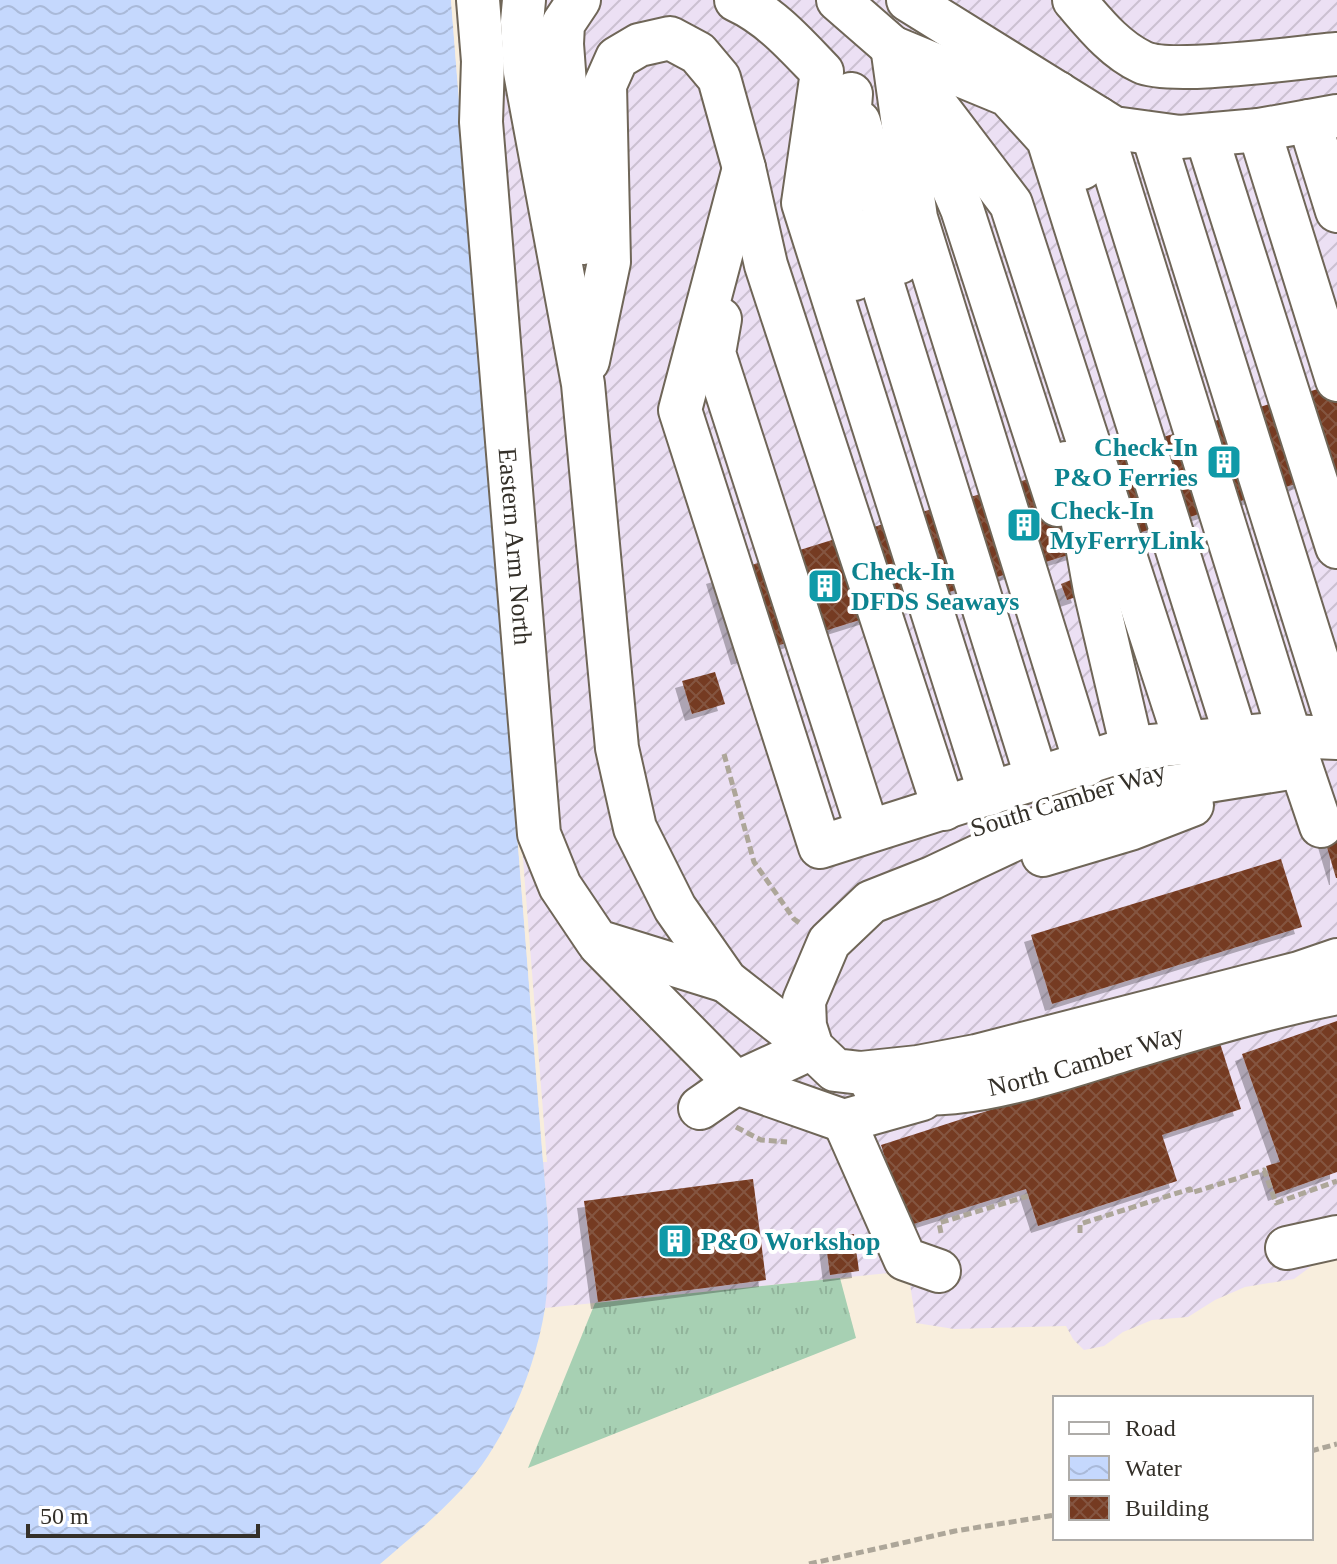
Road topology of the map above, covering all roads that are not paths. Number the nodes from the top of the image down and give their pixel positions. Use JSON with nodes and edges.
{"nodes":[{"id":1,"x":478,"y":0,"type":"edge"},
{"id":2,"x":524,"y":0,"type":"edge"},
{"id":3,"x":579,"y":0,"type":"edge"},
{"id":4,"x":736,"y":0,"type":"edge"},
{"id":5,"x":838,"y":0,"type":"edge"},
{"id":6,"x":908,"y":0,"type":"edge"},
{"id":7,"x":1074,"y":0,"type":"edge"},
{"id":8,"x":892,"y":47,"type":"junction"},
{"id":9,"x":1337,"y":54,"type":"edge"},
{"id":10,"x":483,"y":61,"type":"junction"},
{"id":11,"x":836,"y":83,"type":"junction"},
{"id":12,"x":1058,"y":93,"type":"junction"},
{"id":13,"x":1238,"y":127,"type":"edge"},
{"id":14,"x":744,"y":168,"type":"junction"},
{"id":15,"x":1337,"y":211,"type":"edge"},
{"id":16,"x":916,"y":218,"type":"junction"},
{"id":17,"x":1337,"y":294,"type":"edge"},
{"id":18,"x":1337,"y":380,"type":"edge"},
{"id":19,"x":583,"y":384,"type":"junction"},
{"id":20,"x":1337,"y":461,"type":"edge"},
{"id":21,"x":1337,"y":547,"type":"edge"},
{"id":22,"x":1337,"y":640,"type":"edge"},
{"id":23,"x":1282,"y":743,"type":"edge"},
{"id":24,"x":998,"y":791,"type":"junction"},
{"id":25,"x":1321,"y":826,"type":"dead end"},
{"id":26,"x":871,"y":902,"type":"junction"},
{"id":27,"x":597,"y":941,"type":"junction"},
{"id":28,"x":1337,"y":960,"type":"edge"},
{"id":29,"x":726,"y":981,"type":"junction"},
{"id":30,"x":1337,"y":993,"type":"edge"},
{"id":31,"x":824,"y":1059,"type":"junction"},
{"id":32,"x":736,"y":1083,"type":"junction"},
{"id":33,"x":935,"y":1095,"type":"junction"},
{"id":34,"x":700,"y":1108,"type":"dead end"},
{"id":35,"x":844,"y":1121,"type":"junction"},
{"id":36,"x":1337,"y":1237,"type":"edge"},
{"id":37,"x":1287,"y":1248,"type":"dead end"},
{"id":38,"x":939,"y":1271,"type":"dead end"}],
"edges":[{"from":1,"to":10,"type":"lane","name":"Eastern Arm North"},
{"from":2,"to":19,"type":"lane"},
{"from":3,"to":19,"type":"lane"},
{"from":4,"to":11,"type":"lane"},
{"from":5,"to":8,"type":"lane"},
{"from":6,"to":12,"type":"lane"},
{"from":7,"to":9,"type":"lane"},
{"from":8,"to":16,"type":"lane"},
{"from":8,"to":23,"type":"lane"},
{"from":8,"to":23,"type":"lane"},
{"from":8,"to":24,"type":"lane"},
{"from":10,"to":19,"type":"lane"},
{"from":10,"to":27,"type":"lane","name":"Eastern Arm North"},
{"from":11,"to":16,"type":"lane"},
{"from":11,"to":24,"type":"lane"},
{"from":11,"to":24,"type":"lane"},
{"from":12,"to":13,"type":"lane"},
{"from":12,"to":23,"type":"lane"},
{"from":13,"to":15,"type":"lane"},
{"from":13,"to":17,"type":"lane"},
{"from":13,"to":18,"type":"lane"},
{"from":13,"to":20,"type":"lane"},
{"from":13,"to":21,"type":"lane"},
{"from":13,"to":22,"type":"lane"},
{"from":13,"to":23,"type":"lane"},
{"from":13,"to":23,"type":"lane"},
{"from":14,"to":19,"type":"lane"},
{"from":14,"to":24,"type":"lane"},
{"from":14,"to":24,"type":"lane"},
{"from":14,"to":24,"type":"lane"},
{"from":16,"to":24,"type":"lane"},
{"from":19,"to":29,"type":"lane"},
{"from":23,"to":24,"type":"lane"},
{"from":23,"to":25,"type":"lane"},
{"from":23,"to":26,"type":"lane","name":"South Camber Way"},
{"from":23,"to":26,"type":"lane","name":"South Camber Way"},
{"from":26,"to":31,"type":"lane","name":"South Camber Way"},
{"from":27,"to":29,"type":"lane"},
{"from":27,"to":32,"type":"lane","name":"Eastern Arm North"},
{"from":28,"to":31,"type":"lane","name":"North Camber Way"},
{"from":29,"to":31,"type":"lane","name":"North Camber Way"},
{"from":30,"to":33,"type":"lane","name":"North Camber Way"},
{"from":31,"to":32,"type":"lane"},
{"from":31,"to":33,"type":"lane","name":"North Camber Way"},
{"from":32,"to":34,"type":"lane"},
{"from":32,"to":35,"type":"lane"},
{"from":33,"to":35,"type":"lane"},
{"from":35,"to":38,"type":"lane"},
{"from":36,"to":37,"type":"lane"}]}
